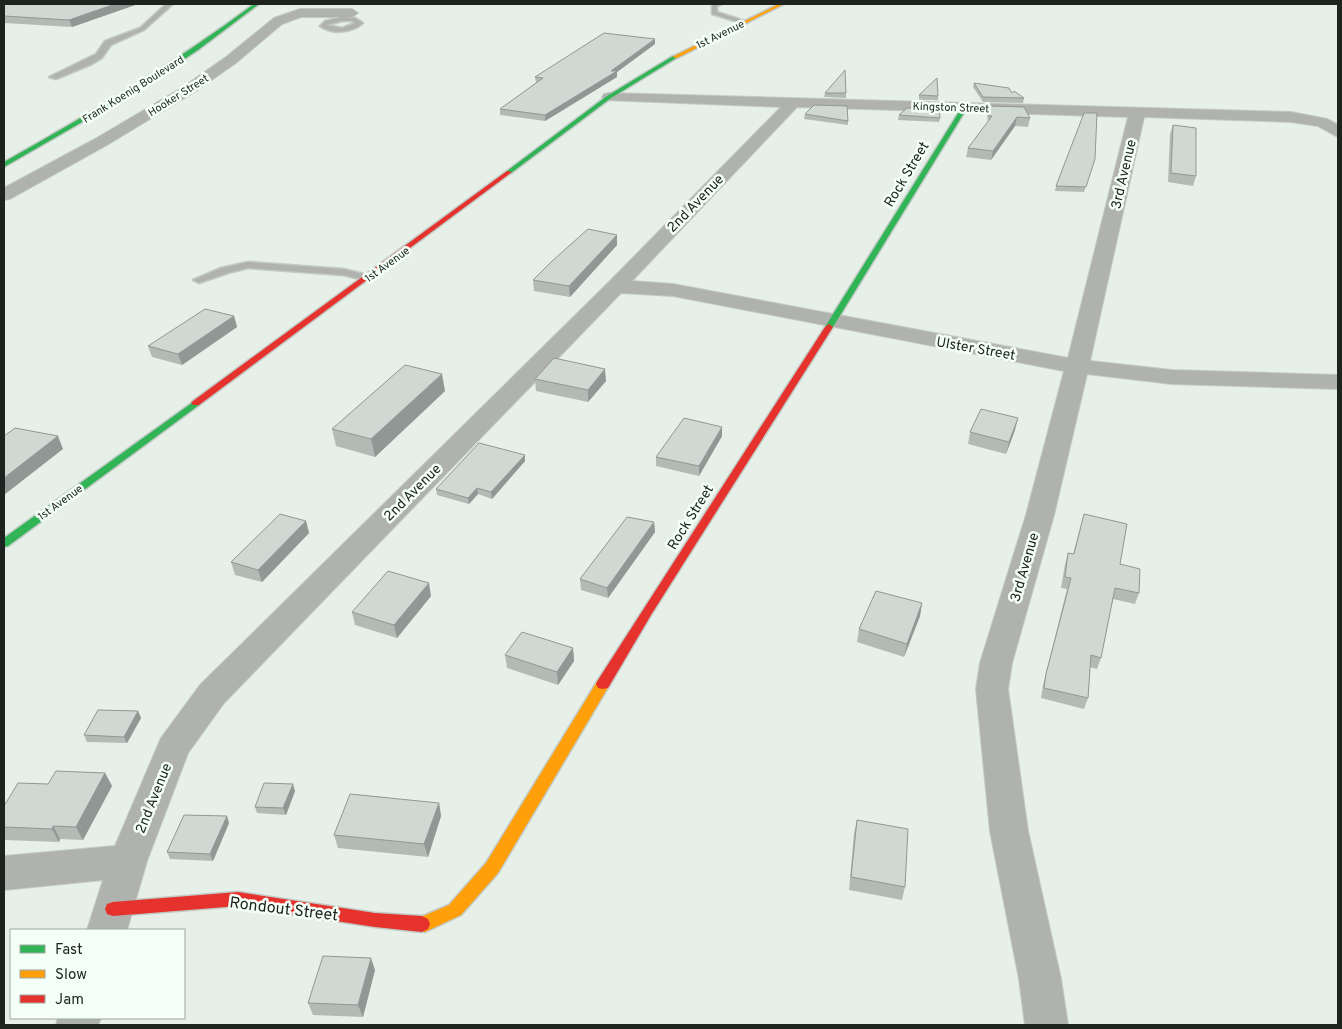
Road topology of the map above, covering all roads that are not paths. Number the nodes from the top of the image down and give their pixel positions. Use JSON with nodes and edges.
{"nodes":[{"id":1,"x":170,"y":4,"type":"edge"},
{"id":2,"x":257,"y":4,"type":"edge"},
{"id":3,"x":719,"y":4,"type":"edge"},
{"id":4,"x":782,"y":4,"type":"edge"},
{"id":5,"x":350,"y":16,"type":"dead end"},
{"id":6,"x":745,"y":22,"type":"junction"},
{"id":7,"x":53,"y":77,"type":"dead end"},
{"id":8,"x":609,"y":97,"type":"junction"},
{"id":9,"x":793,"y":103,"type":"junction"},
{"id":10,"x":964,"y":108,"type":"junction"},
{"id":11,"x":1137,"y":114,"type":"junction"},
{"id":12,"x":1338,"y":132,"type":"edge"},
{"id":13,"x":4,"y":165,"type":"edge"},
{"id":14,"x":4,"y":195,"type":"edge"},
{"id":15,"x":368,"y":278,"type":"junction"},
{"id":16,"x":199,"y":280,"type":"dead end"},
{"id":17,"x":616,"y":286,"type":"junction"},
{"id":18,"x":832,"y":321,"type":"junction"},
{"id":19,"x":1077,"y":366,"type":"junction"},
{"id":20,"x":1338,"y":382,"type":"edge"},
{"id":21,"x":4,"y":543,"type":"edge"},
{"id":22,"x":128,"y":861,"type":"junction"},
{"id":23,"x":4,"y":873,"type":"edge"},
{"id":24,"x":110,"y":920,"type":"edge"},
{"id":25,"x":425,"y":924,"type":"joint"},
{"id":26,"x":1047,"y":1025,"type":"edge"}],
"edges":[{"from":1,"to":7,"type":"lane"},
{"from":2,"to":13,"type":"street","name":"Frank Koenig Boulevard"},
{"from":3,"to":6,"type":"lane"},
{"from":4,"to":6,"type":"street","name":"1st Avenue"},
{"from":5,"to":14,"type":"street","name":"Hooker Street"},
{"from":6,"to":8,"type":"street","name":"1st Avenue"},
{"from":8,"to":9,"type":"street","name":"Kingston Street"},
{"from":8,"to":15,"type":"street","name":"1st Avenue"},
{"from":9,"to":10,"type":"street","name":"Kingston Street"},
{"from":9,"to":17,"type":"street","name":"2nd Avenue"},
{"from":10,"to":11,"type":"street","name":"Kingston Street"},
{"from":10,"to":18,"type":"street","name":"Rock Street"},
{"from":11,"to":12,"type":"street","name":"Kingston Street"},
{"from":11,"to":19,"type":"street","name":"3rd Avenue"},
{"from":15,"to":16,"type":"lane"},
{"from":15,"to":21,"type":"street","name":"1st Avenue"},
{"from":17,"to":18,"type":"street","name":"Ulster Street"},
{"from":17,"to":22,"type":"street","name":"2nd Avenue"},
{"from":18,"to":19,"type":"street","name":"Ulster Street"},
{"from":18,"to":25,"type":"street","name":"Rock Street"},
{"from":19,"to":20,"type":"street","name":"Ulster Street"},
{"from":19,"to":26,"type":"street","name":"3rd Avenue"},
{"from":22,"to":23,"type":"street"},
{"from":22,"to":24,"type":"street","name":"2nd Avenue"},
{"from":24,"to":25,"type":"street","name":"Rondout Street"}]}
